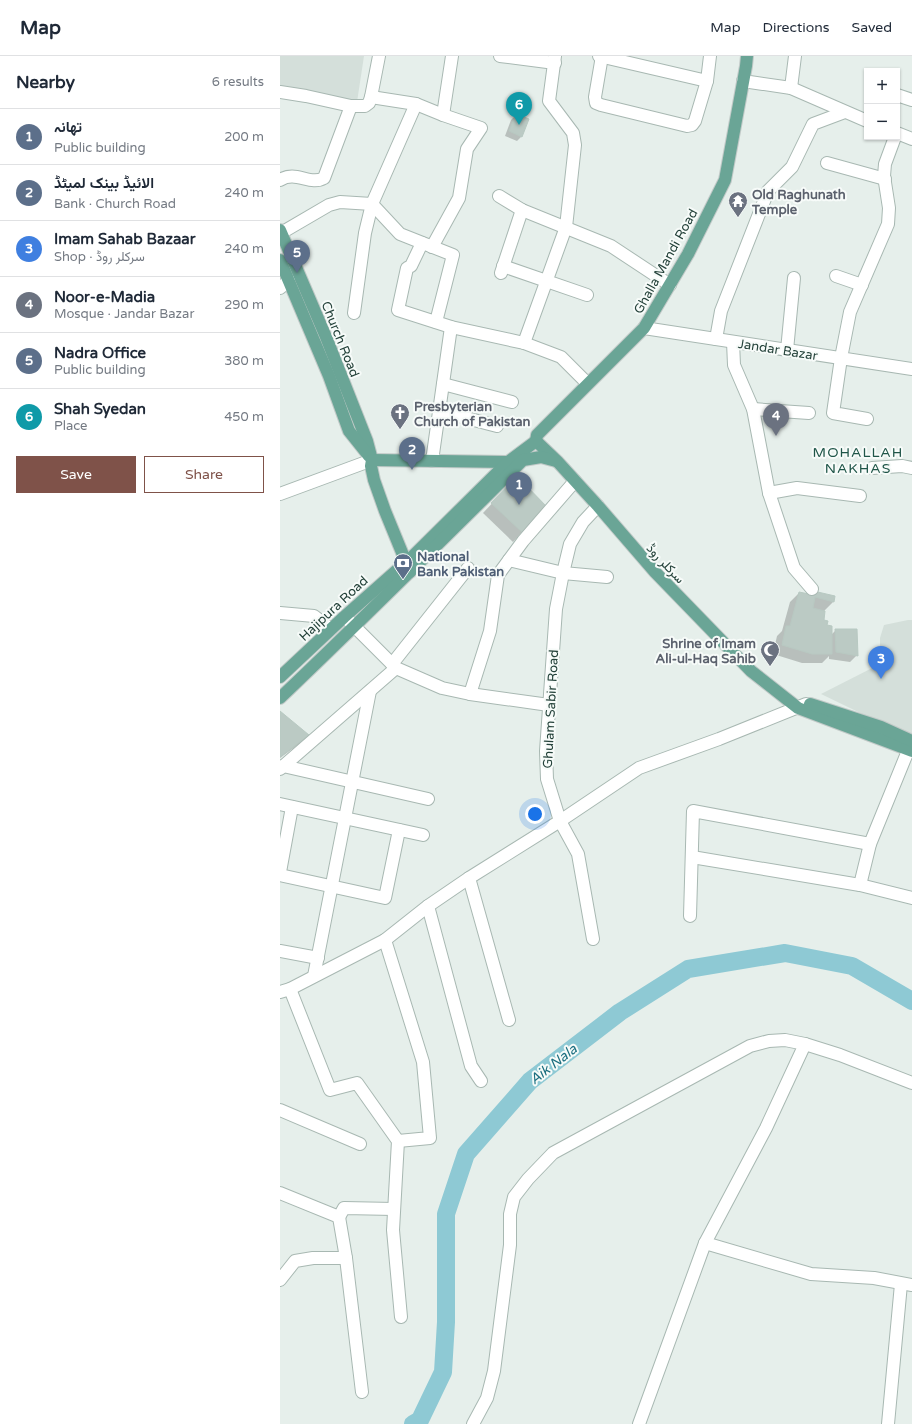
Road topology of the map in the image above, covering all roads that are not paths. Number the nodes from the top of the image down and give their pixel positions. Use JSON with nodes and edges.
{"nodes":[{"id":1,"x":379,"y":56,"type":"edge"},
{"id":2,"x":452,"y":56,"type":"edge"},
{"id":3,"x":500,"y":56,"type":"edge"},
{"id":4,"x":600,"y":56,"type":"edge"},
{"id":5,"x":710,"y":56,"type":"edge"},
{"id":6,"x":747,"y":56,"type":"edge"},
{"id":7,"x":795,"y":56,"type":"edge"},
{"id":8,"x":555,"y":60,"type":"edge"},
{"id":9,"x":707,"y":81,"type":"junction"},
{"id":10,"x":743,"y":81,"type":"junction"},
{"id":11,"x":791,"y":88,"type":"junction"},
{"id":12,"x":280,"y":92,"type":"edge"},
{"id":13,"x":900,"y":96,"type":"edge"},
{"id":14,"x":371,"y":97,"type":"junction"},
{"id":15,"x":912,"y":100,"type":"edge"},
{"id":16,"x":416,"y":104,"type":"junction"},
{"id":17,"x":351,"y":106,"type":"junction"},
{"id":18,"x":846,"y":112,"type":"junction"},
{"id":19,"x":443,"y":115,"type":"junction"},
{"id":20,"x":864,"y":120,"type":"edge"},
{"id":21,"x":900,"y":134,"type":"edge"},
{"id":22,"x":912,"y":139,"type":"edge"},
{"id":23,"x":894,"y":140,"type":"edge"},
{"id":24,"x":827,"y":163,"type":"dead end"},
{"id":25,"x":884,"y":179,"type":"junction"},
{"id":26,"x":280,"y":180,"type":"edge"},
{"id":27,"x":499,"y":196,"type":"dead end"},
{"id":28,"x":372,"y":204,"type":"junction"},
{"id":29,"x":522,"y":210,"type":"junction"},
{"id":30,"x":566,"y":227,"type":"junction"},
{"id":31,"x":280,"y":232,"type":"edge"},
{"id":32,"x":427,"y":245,"type":"junction"},
{"id":33,"x":280,"y":260,"type":"edge"},
{"id":34,"x":836,"y":276,"type":"dead end"},
{"id":35,"x":794,"y":278,"type":"dead end"},
{"id":36,"x":546,"y":281,"type":"junction"},
{"id":37,"x":284,"y":284,"type":"edge"},
{"id":38,"x":670,"y":285,"type":"junction"},
{"id":39,"x":862,"y":286,"type":"junction"},
{"id":40,"x":587,"y":295,"type":"dead end"},
{"id":41,"x":354,"y":313,"type":"dead end"},
{"id":42,"x":436,"y":322,"type":"junction"},
{"id":43,"x":451,"y":327,"type":"junction"},
{"id":44,"x":644,"y":328,"type":"junction"},
{"id":45,"x":716,"y":339,"type":"junction"},
{"id":46,"x":734,"y":342,"type":"junction"},
{"id":47,"x":524,"y":344,"type":"junction"},
{"id":48,"x":787,"y":350,"type":"junction"},
{"id":49,"x":841,"y":358,"type":"junction"},
{"id":50,"x":912,"y":370,"type":"edge"},
{"id":51,"x":587,"y":383,"type":"junction"},
{"id":52,"x":443,"y":384,"type":"junction"},
{"id":53,"x":512,"y":402,"type":"dead end"},
{"id":54,"x":753,"y":409,"type":"junction"},
{"id":55,"x":439,"y":411,"type":"junction"},
{"id":56,"x":809,"y":413,"type":"dead end"},
{"id":57,"x":868,"y":419,"type":"dead end"},
{"id":58,"x":498,"y":426,"type":"dead end"},
{"id":59,"x":536,"y":441,"type":"junction"},
{"id":60,"x":372,"y":460,"type":"junction"},
{"id":61,"x":432,"y":461,"type":"junction"},
{"id":62,"x":557,"y":461,"type":"junction"},
{"id":63,"x":508,"y":462,"type":"junction"},
{"id":64,"x":872,"y":468,"type":"dead end"},
{"id":65,"x":912,"y":468,"type":"edge"},
{"id":66,"x":575,"y":481,"type":"junction"},
{"id":67,"x":769,"y":493,"type":"junction"},
{"id":68,"x":280,"y":494,"type":"edge"},
{"id":69,"x":860,"y":496,"type":"dead end"},
{"id":70,"x":598,"y":506,"type":"junction"},
{"id":71,"x":509,"y":560,"type":"junction"},
{"id":72,"x":408,"y":566,"type":"junction"},
{"id":73,"x":468,"y":568,"type":"dead end"},
{"id":74,"x":563,"y":573,"type":"junction"},
{"id":75,"x":607,"y":577,"type":"dead end"},
{"id":76,"x":812,"y":589,"type":"dead end"},
{"id":77,"x":280,"y":613,"type":"edge"},
{"id":78,"x":344,"y":617,"type":"junction"},
{"id":79,"x":355,"y":627,"type":"junction"},
{"id":80,"x":330,"y":629,"type":"junction"},
{"id":81,"x":394,"y":666,"type":"junction"},
{"id":82,"x":280,"y":677,"type":"edge"},
{"id":83,"x":370,"y":691,"type":"junction"},
{"id":84,"x":470,"y":694,"type":"junction"},
{"id":85,"x":280,"y":698,"type":"edge"},
{"id":86,"x":549,"y":705,"type":"junction"},
{"id":87,"x":803,"y":705,"type":"junction"},
{"id":88,"x":911,"y":747,"type":"edge"},
{"id":89,"x":282,"y":768,"type":"edge"},
{"id":90,"x":353,"y":782,"type":"junction"},
{"id":91,"x":428,"y":800,"type":"dead end"},
{"id":92,"x":286,"y":805,"type":"edge"},
{"id":93,"x":346,"y":818,"type":"junction"},
{"id":94,"x":560,"y":821,"type":"junction"},
{"id":95,"x":400,"y":830,"type":"junction"},
{"id":96,"x":423,"y":835,"type":"dead end"},
{"id":97,"x":870,"y":844,"type":"junction"},
{"id":98,"x":692,"y":857,"type":"junction"},
{"id":99,"x":280,"y":872,"type":"edge"},
{"id":100,"x":280,"y":876,"type":"edge"},
{"id":101,"x":469,"y":878,"type":"junction"},
{"id":102,"x":860,"y":885,"type":"junction"},
{"id":103,"x":332,"y":887,"type":"junction"},
{"id":104,"x":912,"y":898,"type":"edge"},
{"id":105,"x":428,"y":906,"type":"junction"},
{"id":106,"x":690,"y":916,"type":"dead end"},
{"id":107,"x":385,"y":940,"type":"junction"},
{"id":108,"x":593,"y":940,"type":"dead end"},
{"id":109,"x":280,"y":951,"type":"edge"},
{"id":110,"x":318,"y":958,"type":"junction"},
{"id":111,"x":314,"y":976,"type":"junction"},
{"id":112,"x":285,"y":991,"type":"edge"},
{"id":113,"x":509,"y":1020,"type":"dead end"},
{"id":114,"x":805,"y":1044,"type":"junction"},
{"id":115,"x":481,"y":1081,"type":"dead end"},
{"id":116,"x":912,"y":1083,"type":"edge"},
{"id":117,"x":280,"y":1110,"type":"edge"},
{"id":118,"x":398,"y":1141,"type":"junction"},
{"id":119,"x":360,"y":1144,"type":"dead end"},
{"id":120,"x":280,"y":1193,"type":"edge"},
{"id":121,"x":394,"y":1209,"type":"junction"},
{"id":122,"x":339,"y":1217,"type":"junction"},
{"id":123,"x":705,"y":1244,"type":"junction"},
{"id":124,"x":346,"y":1258,"type":"junction"},
{"id":125,"x":280,"y":1280,"type":"edge"},
{"id":126,"x":906,"y":1285,"type":"edge"},
{"id":127,"x":401,"y":1317,"type":"dead end"},
{"id":128,"x":362,"y":1392,"type":"dead end"},
{"id":129,"x":473,"y":1424,"type":"edge"},
{"id":130,"x":639,"y":1424,"type":"edge"},
{"id":131,"x":888,"y":1424,"type":"edge"}],
"edges":[{"from":1,"to":14,"type":"street"},
{"from":2,"to":19,"type":"street"},
{"from":3,"to":8,"type":"street"},
{"from":4,"to":9,"type":"street"},
{"from":4,"to":9,"type":"street"},
{"from":5,"to":9,"type":"street"},
{"from":6,"to":10,"type":"main road","name":"Ghalla Mandi Road"},
{"from":7,"to":11,"type":"street"},
{"from":8,"to":30,"type":"street"},
{"from":10,"to":11,"type":"street"},
{"from":10,"to":38,"type":"main road","name":"Ghalla Mandi Road"},
{"from":11,"to":18,"type":"street"},
{"from":12,"to":17,"type":"street"},
{"from":13,"to":15,"type":"street"},
{"from":14,"to":16,"type":"street"},
{"from":14,"to":17,"type":"street"},
{"from":16,"to":19,"type":"street"},
{"from":16,"to":28,"type":"street"},
{"from":17,"to":26,"type":"street"},
{"from":18,"to":20,"type":"street"},
{"from":18,"to":45,"type":"street"},
{"from":19,"to":32,"type":"street"},
{"from":21,"to":22,"type":"street"},
{"from":23,"to":25,"type":"street"},
{"from":24,"to":25,"type":"street"},
{"from":25,"to":39,"type":"street"},
{"from":27,"to":29,"type":"street"},
{"from":28,"to":31,"type":"street"},
{"from":28,"to":32,"type":"street"},
{"from":28,"to":41,"type":"street"},
{"from":29,"to":30,"type":"street"},
{"from":29,"to":36,"type":"street"},
{"from":30,"to":36,"type":"street"},
{"from":30,"to":38,"type":"street"},
{"from":31,"to":60,"type":"main road","name":"Church Road"},
{"from":32,"to":42,"type":"street"},
{"from":32,"to":42,"type":"street"},
{"from":33,"to":37,"type":"main road","name":"Church Road"},
{"from":34,"to":39,"type":"street"},
{"from":35,"to":48,"type":"street"},
{"from":36,"to":40,"type":"street"},
{"from":36,"to":47,"type":"street"},
{"from":37,"to":60,"type":"main road","name":"Church Road"},
{"from":38,"to":44,"type":"main road","name":"Ghalla Mandi Road"},
{"from":39,"to":49,"type":"street"},
{"from":42,"to":43,"type":"street"},
{"from":43,"to":47,"type":"street"},
{"from":43,"to":52,"type":"street"},
{"from":44,"to":45,"type":"street","name":"Jandar Bazar"},
{"from":44,"to":51,"type":"main road","name":"Ghalla Mandi Road"},
{"from":45,"to":46,"type":"street","name":"Jandar Bazar"},
{"from":46,"to":48,"type":"street","name":"Jandar Bazar"},
{"from":46,"to":54,"type":"street"},
{"from":47,"to":51,"type":"street"},
{"from":48,"to":49,"type":"street","name":"Jandar Bazar"},
{"from":49,"to":50,"type":"street","name":"Jandar Bazar"},
{"from":49,"to":57,"type":"street"},
{"from":51,"to":59,"type":"main road","name":"Ghalla Mandi Road"},
{"from":52,"to":53,"type":"street"},
{"from":52,"to":55,"type":"street"},
{"from":54,"to":56,"type":"street"},
{"from":54,"to":67,"type":"street"},
{"from":55,"to":58,"type":"street"},
{"from":55,"to":61,"type":"street"},
{"from":59,"to":62,"type":"main road","name":"سرکلر روڈ"},
{"from":59,"to":63,"type":"main road"},
{"from":60,"to":61,"type":"main road"},
{"from":60,"to":68,"type":"street"},
{"from":60,"to":72,"type":"main road","name":"Church Road"},
{"from":61,"to":63,"type":"main road"},
{"from":62,"to":66,"type":"main road","name":"سرکلر روڈ"},
{"from":62,"to":72,"type":"main road"},
{"from":63,"to":72,"type":"main road"},
{"from":64,"to":65,"type":"street"},
{"from":66,"to":70,"type":"main road","name":"سرکلر روڈ"},
{"from":66,"to":71,"type":"street"},
{"from":67,"to":69,"type":"street"},
{"from":67,"to":76,"type":"street"},
{"from":70,"to":74,"type":"street","name":"Ghulam Sabir Road"},
{"from":70,"to":87,"type":"main road","name":"سرکلر روڈ"},
{"from":71,"to":74,"type":"street"},
{"from":71,"to":84,"type":"street"},
{"from":72,"to":78,"type":"main road","name":"Hajipura Road"},
{"from":72,"to":79,"type":"main road"},
{"from":73,"to":81,"type":"street"},
{"from":74,"to":75,"type":"street"},
{"from":74,"to":86,"type":"street","name":"Ghulam Sabir Road"},
{"from":77,"to":80,"type":"street"},
{"from":78,"to":79,"type":"street"},
{"from":78,"to":80,"type":"main road","name":"Hajipura Road"},
{"from":79,"to":81,"type":"street"},
{"from":79,"to":85,"type":"main road"},
{"from":80,"to":82,"type":"main road","name":"Hajipura Road"},
{"from":81,"to":83,"type":"street"},
{"from":81,"to":84,"type":"street"},
{"from":83,"to":89,"type":"street"},
{"from":83,"to":90,"type":"street"},
{"from":84,"to":86,"type":"street"},
{"from":86,"to":94,"type":"street","name":"Ghulam Sabir Road"},
{"from":87,"to":88,"type":"main road","name":"سرکلر روڈ"},
{"from":87,"to":94,"type":"street"},
{"from":88,"to":97,"type":"street"},
{"from":89,"to":90,"type":"street"},
{"from":90,"to":91,"type":"street"},
{"from":90,"to":93,"type":"street"},
{"from":92,"to":93,"type":"street"},
{"from":92,"to":99,"type":"street"},
{"from":93,"to":95,"type":"street"},
{"from":93,"to":103,"type":"street"},
{"from":94,"to":101,"type":"street"},
{"from":94,"to":108,"type":"street","name":"Ghulam Sabir Road"},
{"from":95,"to":96,"type":"street"},
{"from":95,"to":103,"type":"street"},
{"from":97,"to":98,"type":"street"},
{"from":97,"to":102,"type":"street"},
{"from":98,"to":102,"type":"street"},
{"from":98,"to":106,"type":"street"},
{"from":100,"to":103,"type":"street"},
{"from":101,"to":105,"type":"street"},
{"from":101,"to":113,"type":"street"},
{"from":102,"to":104,"type":"street"},
{"from":103,"to":110,"type":"street"},
{"from":105,"to":107,"type":"street"},
{"from":105,"to":115,"type":"street"},
{"from":107,"to":111,"type":"street"},
{"from":107,"to":118,"type":"street"},
{"from":109,"to":110,"type":"street"},
{"from":110,"to":111,"type":"street"},
{"from":111,"to":112,"type":"street"},
{"from":112,"to":118,"type":"street"},
{"from":114,"to":116,"type":"street"},
{"from":114,"to":123,"type":"street"},
{"from":114,"to":129,"type":"street"},
{"from":117,"to":119,"type":"street"},
{"from":118,"to":121,"type":"street"},
{"from":120,"to":122,"type":"street"},
{"from":121,"to":122,"type":"street"},
{"from":121,"to":127,"type":"street"},
{"from":122,"to":124,"type":"street"},
{"from":123,"to":126,"type":"street"},
{"from":123,"to":130,"type":"street"},
{"from":124,"to":125,"type":"street"},
{"from":124,"to":128,"type":"street"},
{"from":126,"to":131,"type":"street"}]}
